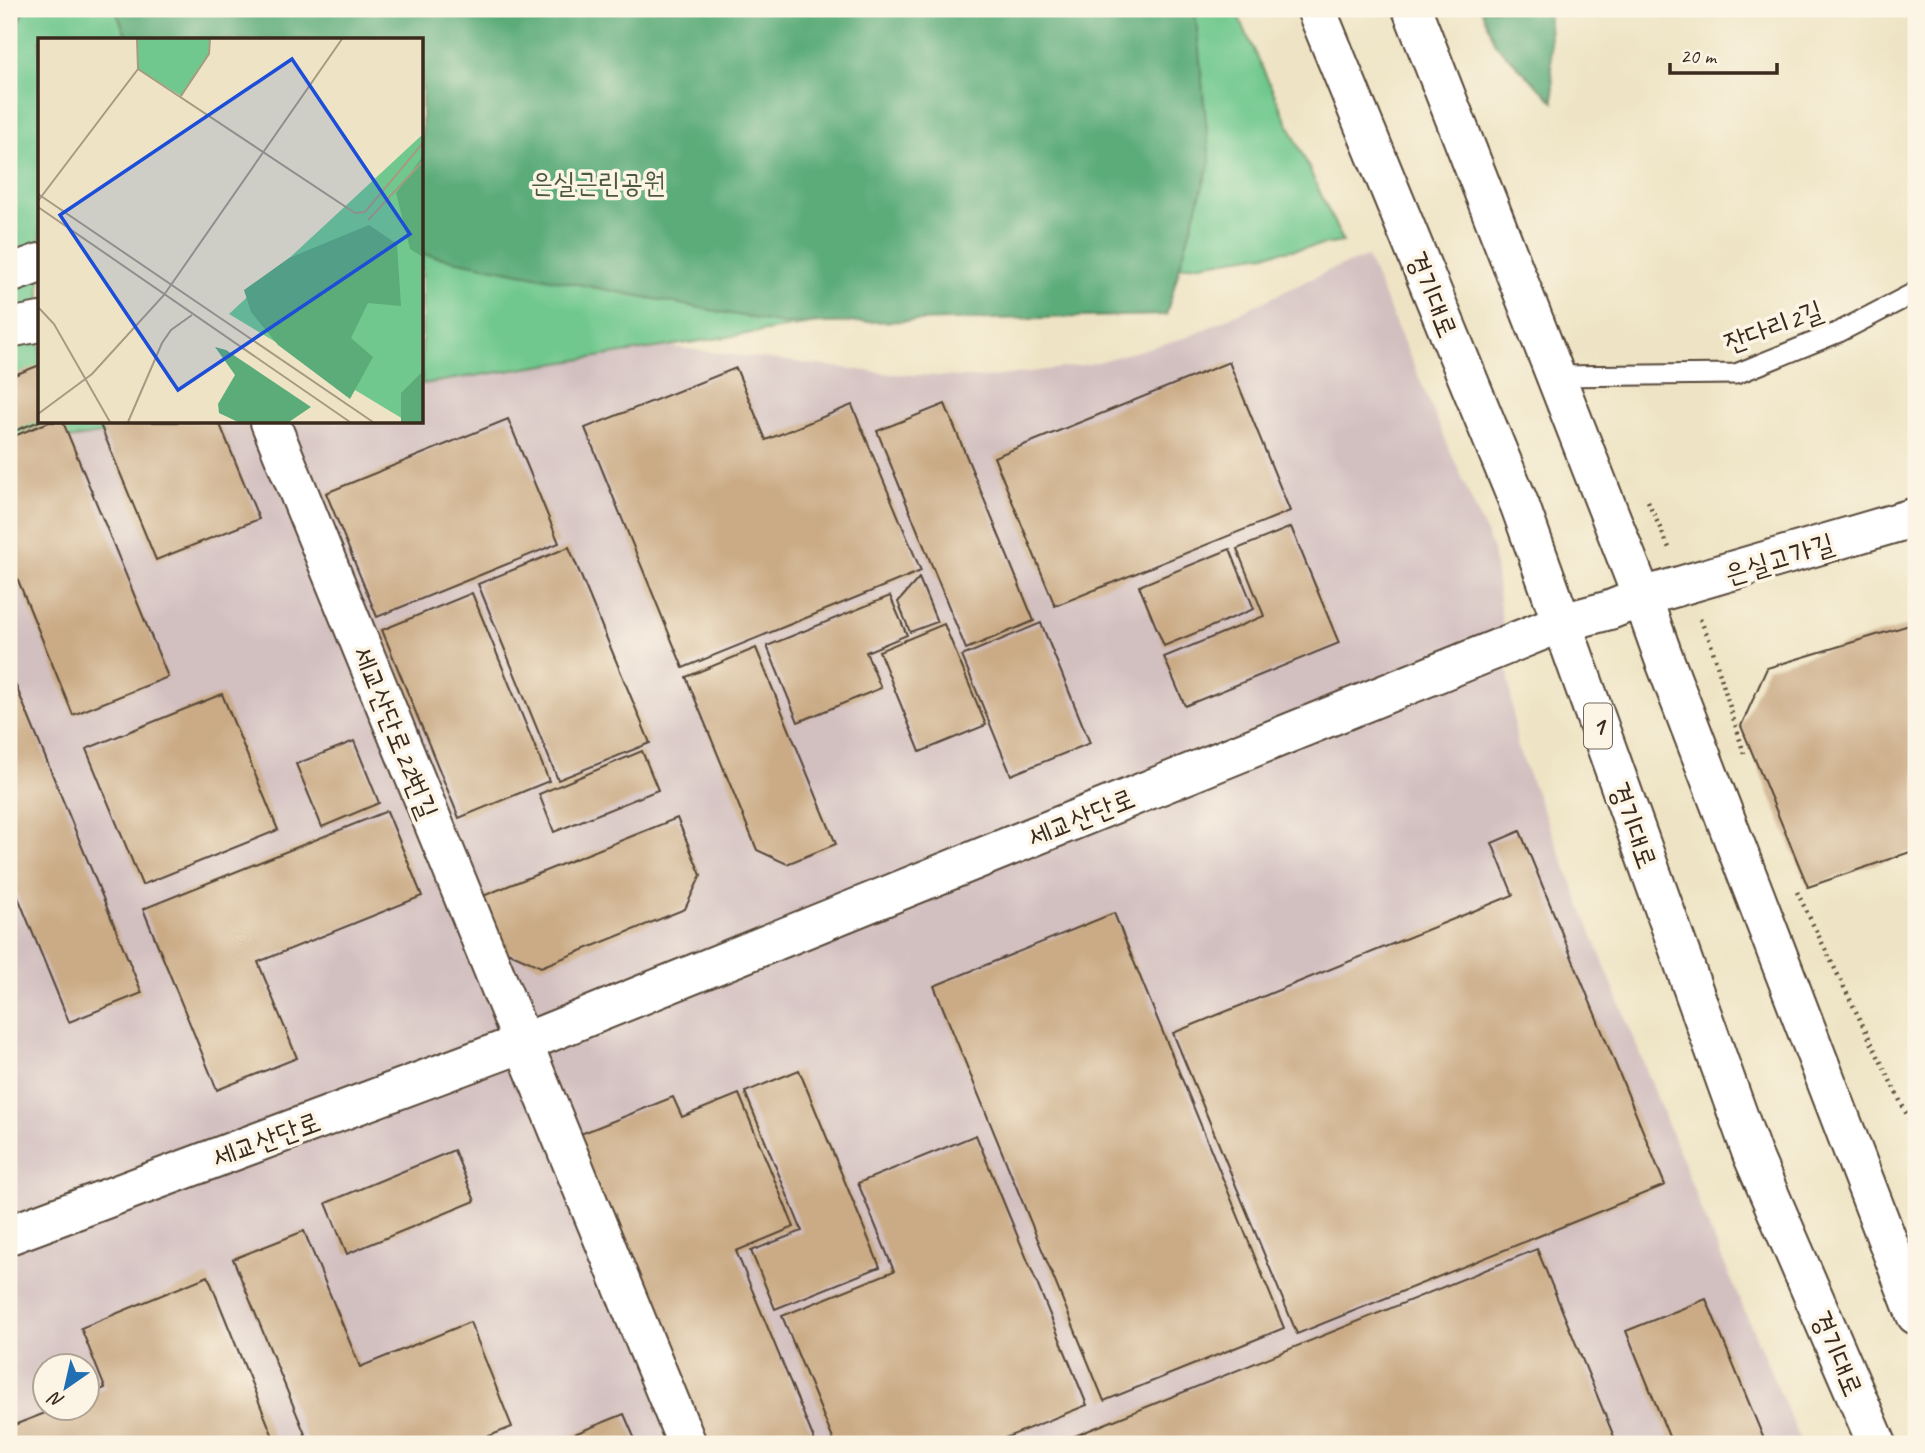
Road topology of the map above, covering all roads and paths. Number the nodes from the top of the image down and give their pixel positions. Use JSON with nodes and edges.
{"nodes":[{"id":1,"x":1316,"y":9,"type":"edge"},
{"id":2,"x":1412,"y":9,"type":"edge"},
{"id":3,"x":38,"y":264,"type":"edge"},
{"id":4,"x":9,"y":274,"type":"edge"},
{"id":5,"x":1916,"y":292,"type":"edge"},
{"id":6,"x":38,"y":322,"type":"edge"},
{"id":7,"x":9,"y":328,"type":"edge"},
{"id":8,"x":1555,"y":376,"type":"junction"},
{"id":9,"x":271,"y":424,"type":"edge"},
{"id":10,"x":1916,"y":517,"type":"edge"},
{"id":11,"x":1642,"y":597,"type":"junction"},
{"id":12,"x":1561,"y":622,"type":"junction"},
{"id":13,"x":523,"y":1043,"type":"junction"},
{"id":14,"x":9,"y":1235,"type":"edge"},
{"id":15,"x":1916,"y":1315,"type":"edge"},
{"id":16,"x":687,"y":1444,"type":"edge"},
{"id":17,"x":1877,"y":1444,"type":"edge"}],
"edges":[{"from":1,"to":12,"type":"street","name":"경기대로","number":"1"},
{"from":2,"to":8,"type":"street"},
{"from":3,"to":4,"type":"street"},
{"from":5,"to":8,"type":"lane","name":"잔다리2길"},
{"from":6,"to":7,"type":"street"},
{"from":8,"to":11,"type":"street"},
{"from":9,"to":13,"type":"street","name":"세교산단로22번길"},
{"from":10,"to":11,"type":"street","name":"은실고가길"},
{"from":11,"to":12,"type":"street","name":"세교산단로"},
{"from":11,"to":15,"type":"street"},
{"from":12,"to":13,"type":"street","name":"세교산단로"},
{"from":12,"to":17,"type":"street","name":"경기대로","number":"1"},
{"from":13,"to":14,"type":"street","name":"세교산단로"},
{"from":13,"to":16,"type":"street"}]}
